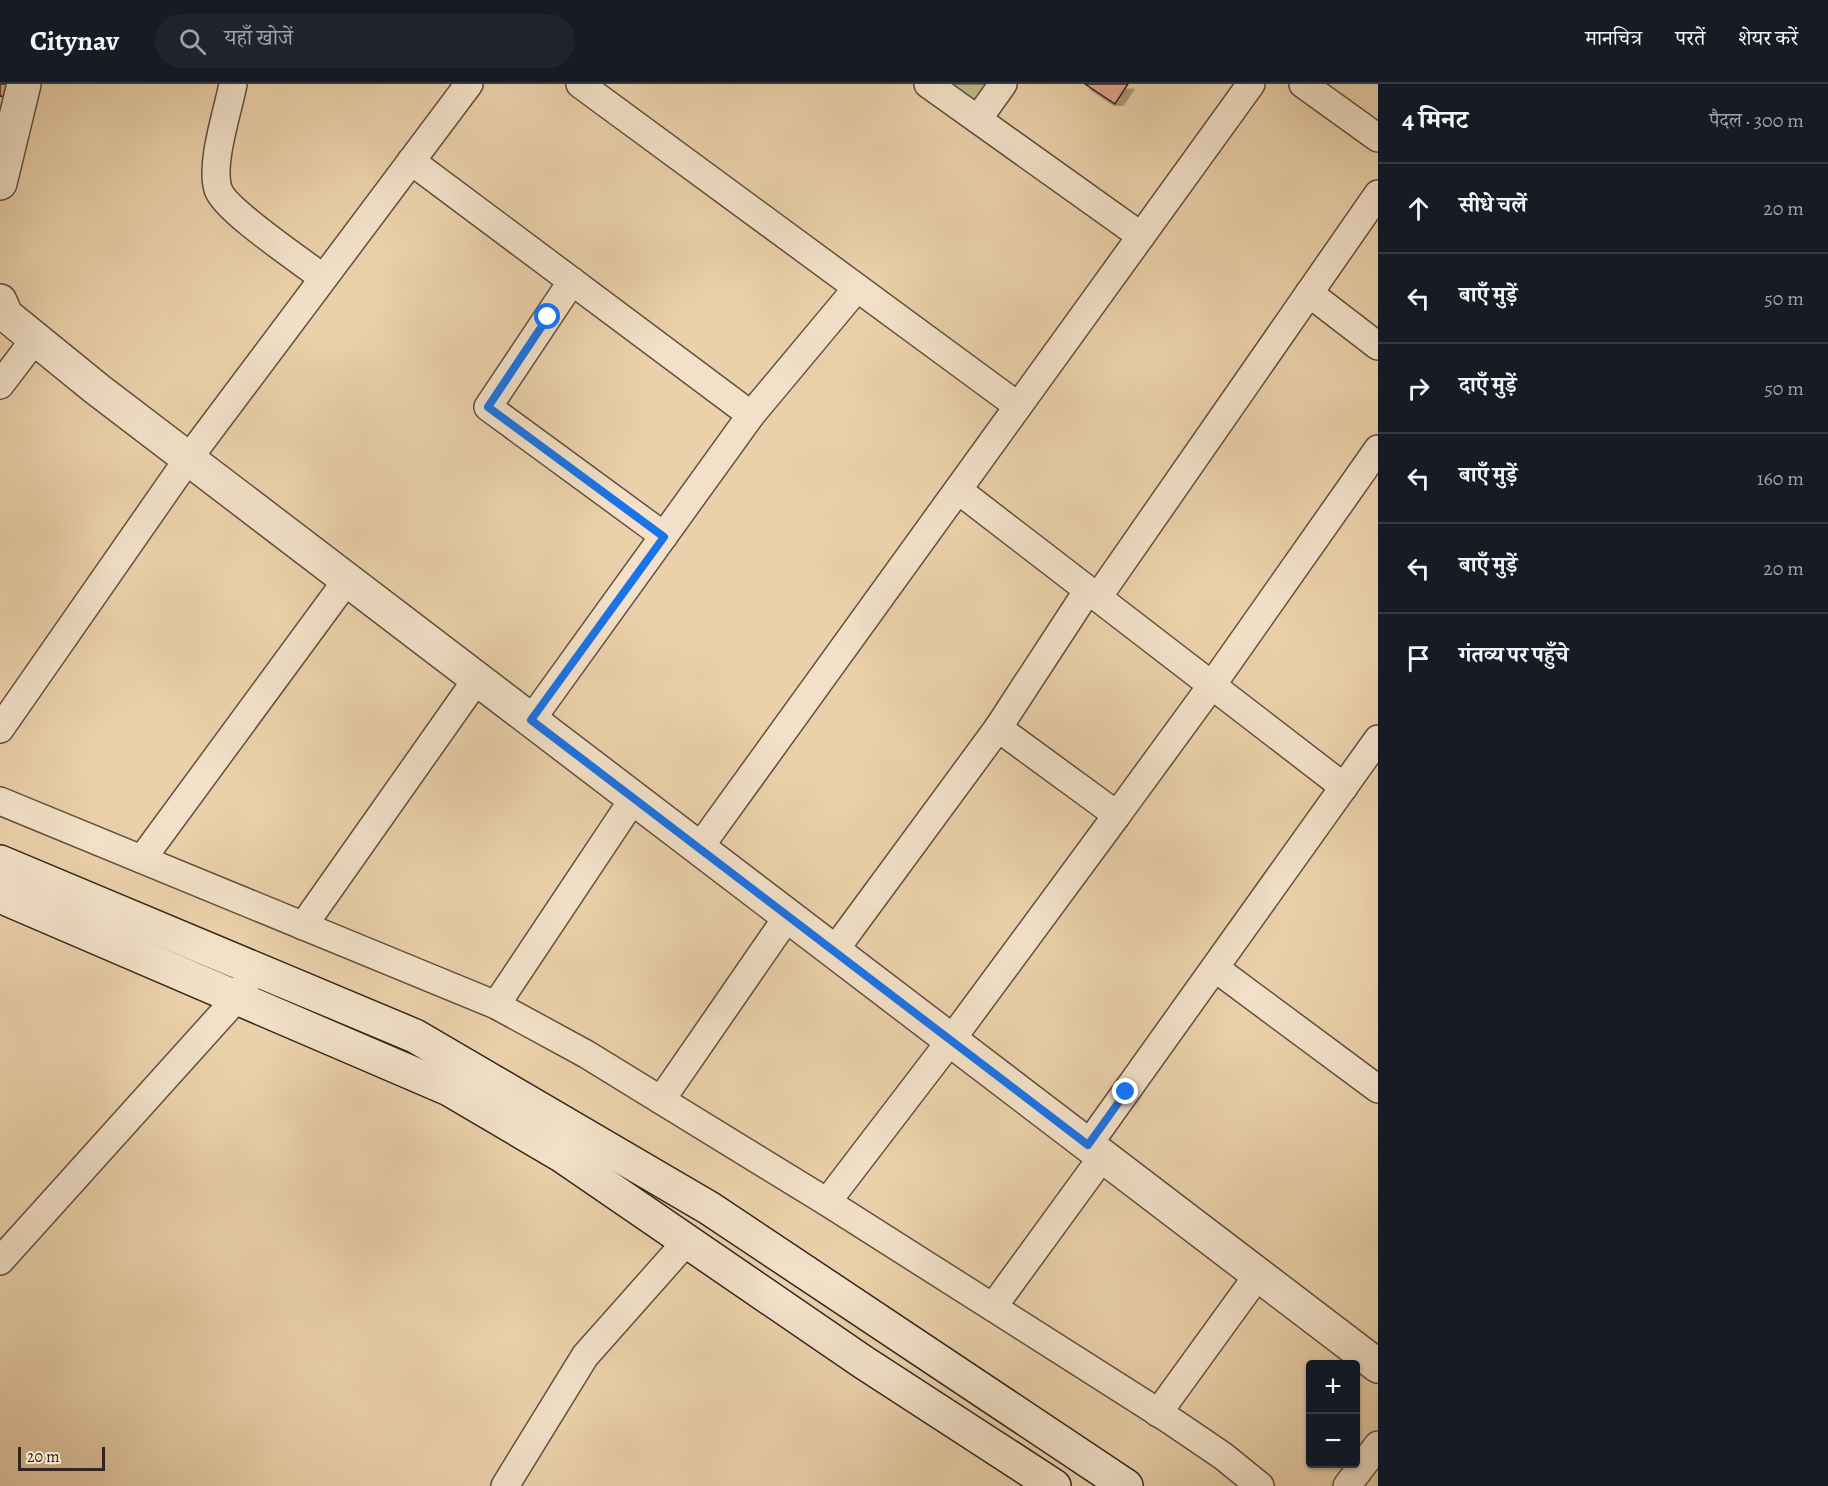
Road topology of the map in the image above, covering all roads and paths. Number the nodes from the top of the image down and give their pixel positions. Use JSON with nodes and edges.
{"nodes":[{"id":1,"x":24,"y":84,"type":"edge"},
{"id":2,"x":233,"y":84,"type":"edge"},
{"id":3,"x":469,"y":84,"type":"edge"},
{"id":4,"x":580,"y":84,"type":"edge"},
{"id":5,"x":928,"y":84,"type":"edge"},
{"id":6,"x":1003,"y":84,"type":"edge"},
{"id":7,"x":1251,"y":84,"type":"edge"},
{"id":8,"x":1303,"y":84,"type":"edge"},
{"id":9,"x":978,"y":119,"type":"junction"},
{"id":10,"x":1378,"y":138,"type":"edge"},
{"id":11,"x":411,"y":161,"type":"junction"},
{"id":12,"x":0,"y":183,"type":"edge"},
{"id":13,"x":1378,"y":194,"type":"edge"},
{"id":14,"x":1141,"y":236,"type":"junction"},
{"id":15,"x":323,"y":278,"type":"junction"},
{"id":16,"x":572,"y":281,"type":"junction"},
{"id":17,"x":857,"y":288,"type":"junction"},
{"id":18,"x":1309,"y":293,"type":"junction"},
{"id":19,"x":0,"y":301,"type":"edge"},
{"id":20,"x":35,"y":339,"type":"junction"},
{"id":21,"x":1378,"y":346,"type":"edge"},
{"id":22,"x":0,"y":385,"type":"edge"},
{"id":23,"x":1018,"y":406,"type":"junction"},
{"id":24,"x":751,"y":415,"type":"junction"},
{"id":25,"x":1378,"y":449,"type":"edge"},
{"id":26,"x":188,"y":459,"type":"junction"},
{"id":27,"x":958,"y":490,"type":"junction"},
{"id":28,"x":664,"y":537,"type":"junction"},
{"id":29,"x":347,"y":580,"type":"junction"},
{"id":30,"x":1093,"y":594,"type":"junction"},
{"id":31,"x":477,"y":678,"type":"junction"},
{"id":32,"x":1212,"y":685,"type":"junction"},
{"id":33,"x":531,"y":720,"type":"junction"},
{"id":34,"x":998,"y":728,"type":"junction"},
{"id":35,"x":0,"y":729,"type":"edge"},
{"id":36,"x":1378,"y":739,"type":"edge"},
{"id":37,"x":1344,"y":786,"type":"junction"},
{"id":38,"x":633,"y":798,"type":"junction"},
{"id":39,"x":0,"y":801,"type":"edge"},
{"id":40,"x":1117,"y":814,"type":"junction"},
{"id":41,"x":699,"y":848,"type":"junction"},
{"id":42,"x":142,"y":859,"type":"junction"},
{"id":43,"x":0,"y":862,"type":"edge"},
{"id":44,"x":0,"y":896,"type":"edge"},
{"id":45,"x":788,"y":916,"type":"junction"},
{"id":46,"x":303,"y":926,"type":"junction"},
{"id":47,"x":834,"y":951,"type":"junction"},
{"id":48,"x":254,"y":968,"type":"junction"},
{"id":49,"x":1215,"y":968,"type":"junction"},
{"id":50,"x":236,"y":999,"type":"junction"},
{"id":51,"x":495,"y":1005,"type":"junction"},
{"id":52,"x":951,"y":1040,"type":"junction"},
{"id":53,"x":1378,"y":1089,"type":"edge"},
{"id":54,"x":661,"y":1100,"type":"junction"},
{"id":55,"x":1095,"y":1150,"type":"junction"},
{"id":56,"x":827,"y":1202,"type":"junction"},
{"id":57,"x":687,"y":1241,"type":"junction"},
{"id":58,"x":0,"y":1261,"type":"edge"},
{"id":59,"x":1258,"y":1275,"type":"junction"},
{"id":60,"x":993,"y":1307,"type":"junction"},
{"id":61,"x":1378,"y":1366,"type":"edge"},
{"id":62,"x":1158,"y":1413,"type":"junction"},
{"id":63,"x":1378,"y":1445,"type":"edge"},
{"id":64,"x":506,"y":1486,"type":"edge"},
{"id":65,"x":1054,"y":1486,"type":"edge"},
{"id":66,"x":1126,"y":1486,"type":"edge"},
{"id":67,"x":1260,"y":1486,"type":"edge"},
{"id":68,"x":1347,"y":1486,"type":"edge"}],
"edges":[{"from":1,"to":12,"type":"main road"},
{"from":2,"to":15,"type":"street"},
{"from":3,"to":11,"type":"street"},
{"from":4,"to":17,"type":"street"},
{"from":5,"to":9,"type":"street"},
{"from":6,"to":9,"type":"street"},
{"from":7,"to":14,"type":"street"},
{"from":8,"to":10,"type":"street"},
{"from":9,"to":14,"type":"street"},
{"from":11,"to":15,"type":"street"},
{"from":11,"to":16,"type":"street"},
{"from":13,"to":18,"type":"street"},
{"from":14,"to":23,"type":"street"},
{"from":15,"to":26,"type":"street"},
{"from":16,"to":24,"type":"street"},
{"from":16,"to":28,"type":"street"},
{"from":17,"to":23,"type":"street"},
{"from":17,"to":24,"type":"street"},
{"from":18,"to":21,"type":"street"},
{"from":18,"to":30,"type":"street"},
{"from":19,"to":20,"type":"main road"},
{"from":20,"to":22,"type":"street"},
{"from":20,"to":26,"type":"main road"},
{"from":23,"to":27,"type":"street"},
{"from":24,"to":28,"type":"street"},
{"from":25,"to":32,"type":"street"},
{"from":26,"to":29,"type":"main road"},
{"from":26,"to":35,"type":"street"},
{"from":27,"to":30,"type":"street"},
{"from":27,"to":41,"type":"street"},
{"from":28,"to":33,"type":"street"},
{"from":29,"to":31,"type":"main road"},
{"from":29,"to":42,"type":"street"},
{"from":30,"to":32,"type":"street"},
{"from":30,"to":34,"type":"street"},
{"from":31,"to":33,"type":"main road"},
{"from":31,"to":46,"type":"street"},
{"from":32,"to":37,"type":"street"},
{"from":32,"to":40,"type":"street"},
{"from":33,"to":38,"type":"main road"},
{"from":34,"to":40,"type":"street"},
{"from":34,"to":47,"type":"street"},
{"from":36,"to":37,"type":"street"},
{"from":37,"to":49,"type":"street"},
{"from":38,"to":41,"type":"main road"},
{"from":38,"to":51,"type":"street"},
{"from":39,"to":42,"type":"street"},
{"from":40,"to":52,"type":"street"},
{"from":41,"to":45,"type":"main road"},
{"from":42,"to":46,"type":"street"},
{"from":43,"to":48,"type":"main road"},
{"from":44,"to":50,"type":"main road"},
{"from":45,"to":47,"type":"main road"},
{"from":45,"to":54,"type":"street"},
{"from":46,"to":51,"type":"street"},
{"from":47,"to":52,"type":"main road"},
{"from":48,"to":50,"type":"street"},
{"from":48,"to":66,"type":"main road"},
{"from":49,"to":53,"type":"street"},
{"from":49,"to":55,"type":"street"},
{"from":50,"to":57,"type":"main road"},
{"from":50,"to":58,"type":"street"},
{"from":51,"to":54,"type":"street"},
{"from":52,"to":55,"type":"main road"},
{"from":52,"to":56,"type":"street"},
{"from":54,"to":56,"type":"street"},
{"from":55,"to":59,"type":"main road"},
{"from":55,"to":60,"type":"street"},
{"from":56,"to":60,"type":"street"},
{"from":57,"to":64,"type":"street"},
{"from":57,"to":65,"type":"main road"},
{"from":59,"to":61,"type":"main road"},
{"from":59,"to":62,"type":"street"},
{"from":60,"to":62,"type":"street"},
{"from":62,"to":67,"type":"street"},
{"from":63,"to":68,"type":"street"}]}
